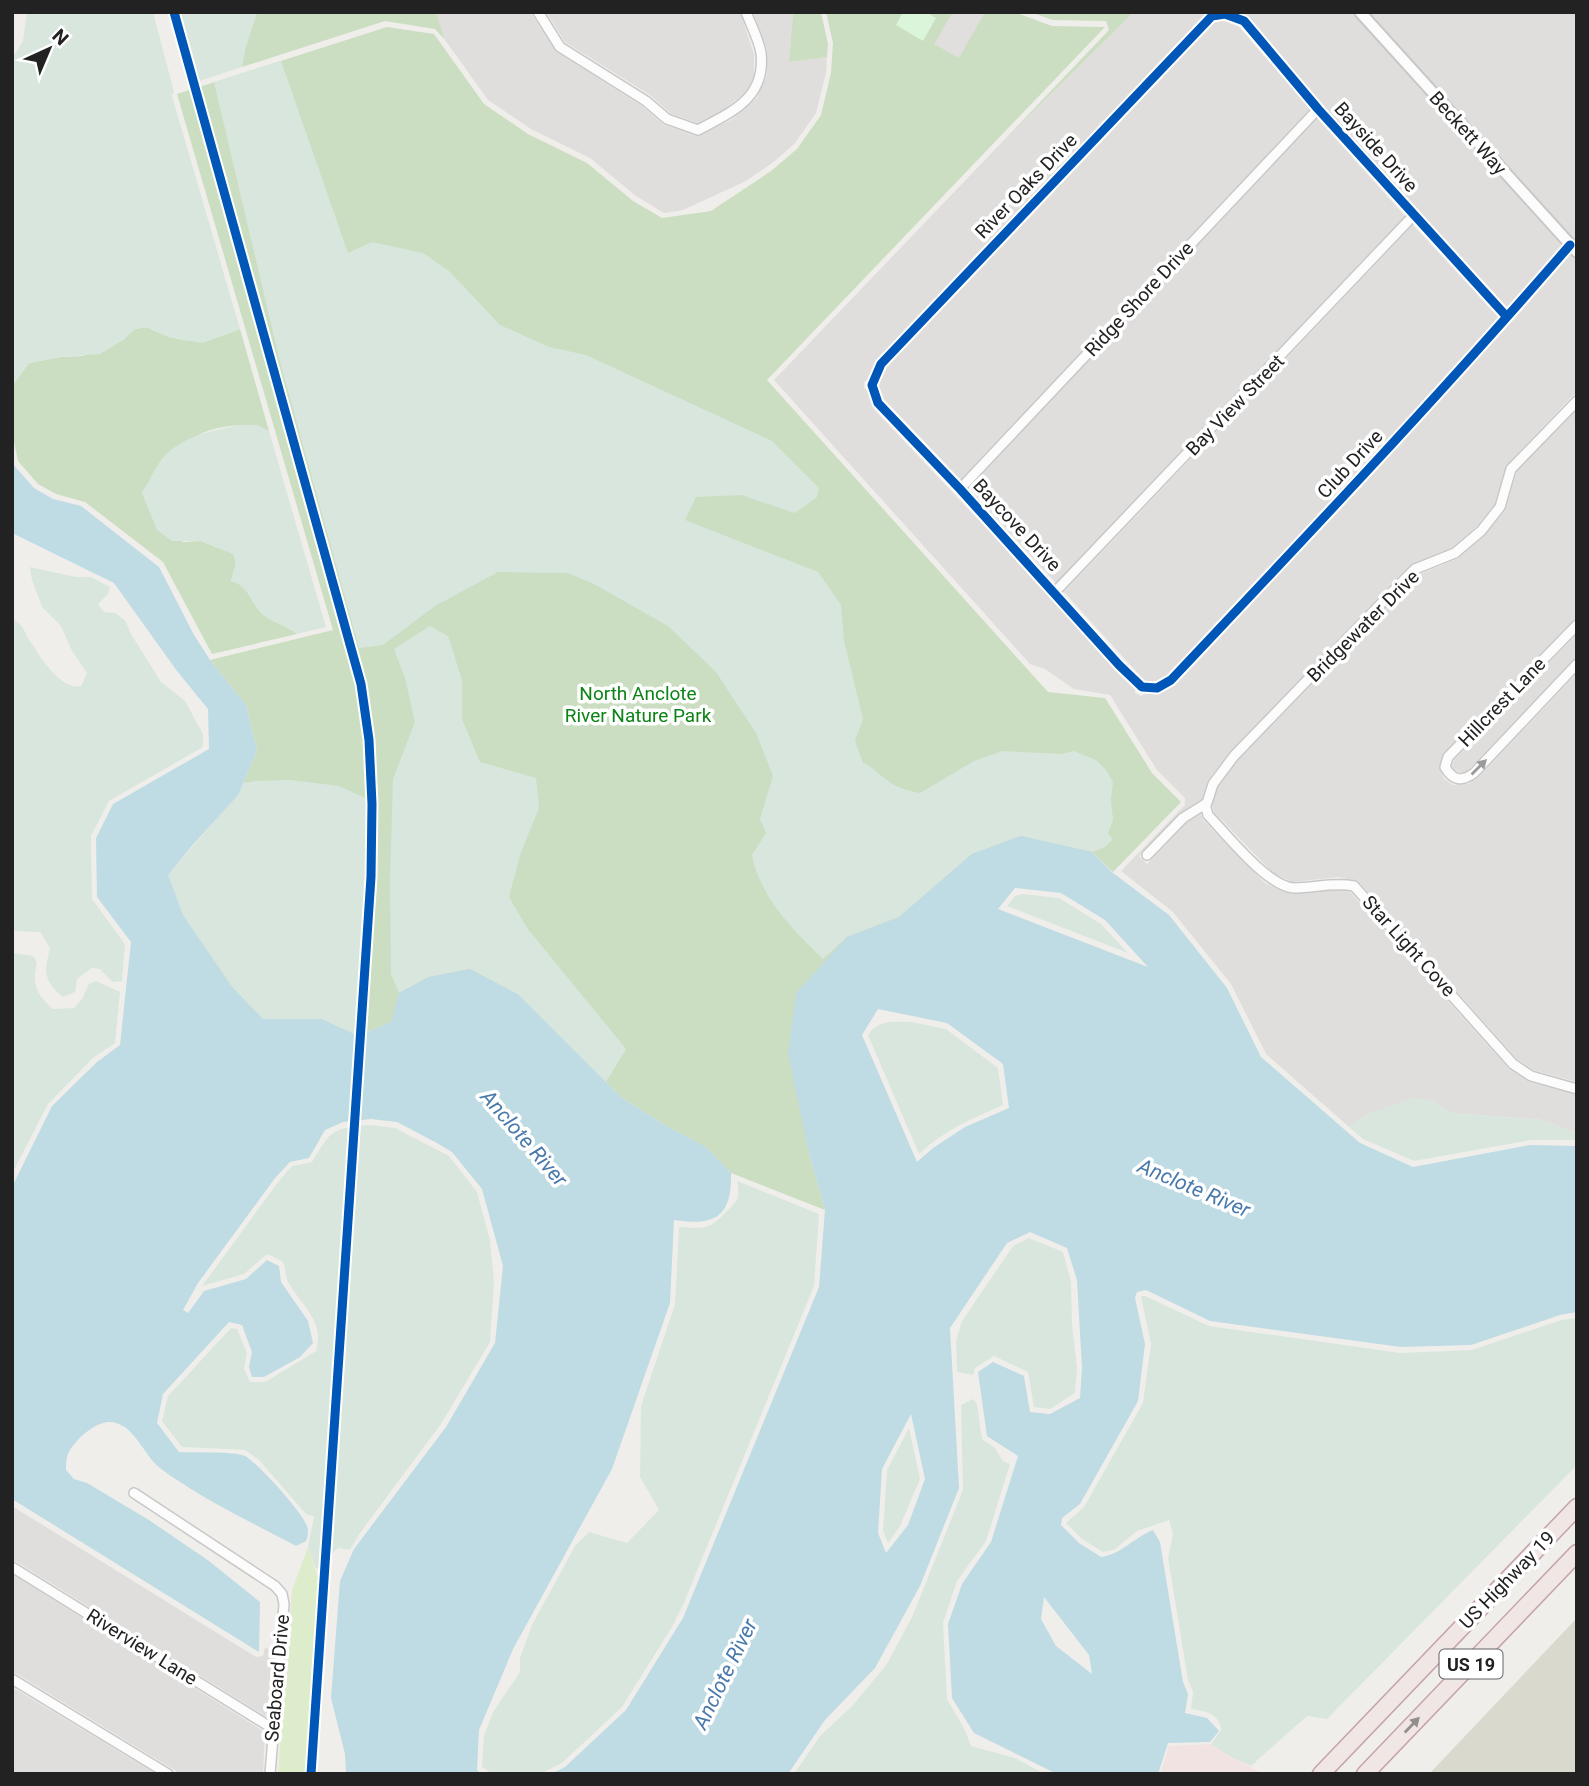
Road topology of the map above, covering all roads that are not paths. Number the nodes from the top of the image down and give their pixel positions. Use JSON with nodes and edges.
{"nodes":[{"id":1,"x":538,"y":12,"type":"edge"},
{"id":2,"x":746,"y":12,"type":"edge"},
{"id":3,"x":1360,"y":12,"type":"edge"},
{"id":4,"x":1212,"y":16,"type":"joint"},
{"id":5,"x":1318,"y":109,"type":"junction"},
{"id":6,"x":1413,"y":216,"type":"junction"},
{"id":7,"x":1574,"y":249,"type":"edge"},
{"id":8,"x":1507,"y":317,"type":"junction"},
{"id":9,"x":872,"y":385,"type":"joint"},
{"id":10,"x":1577,"y":401,"type":"edge"},
{"id":11,"x":960,"y":489,"type":"junction"},
{"id":12,"x":1055,"y":592,"type":"junction"},
{"id":13,"x":1577,"y":625,"type":"edge"},
{"id":14,"x":1577,"y":664,"type":"edge"},
{"id":15,"x":1142,"y":687,"type":"joint"},
{"id":16,"x":1205,"y":804,"type":"junction"},
{"id":17,"x":1147,"y":855,"type":"dead end"},
{"id":18,"x":1577,"y":1088,"type":"edge"},
{"id":19,"x":134,"y":1493,"type":"dead end"},
{"id":20,"x":1577,"y":1507,"type":"edge"},
{"id":21,"x":1577,"y":1553,"type":"edge"},
{"id":22,"x":12,"y":1567,"type":"edge"},
{"id":23,"x":12,"y":1679,"type":"edge"},
{"id":24,"x":272,"y":1728,"type":"junction"},
{"id":25,"x":168,"y":1774,"type":"edge"},
{"id":26,"x":270,"y":1774,"type":"edge"},
{"id":27,"x":1321,"y":1774,"type":"edge"},
{"id":28,"x":1365,"y":1774,"type":"edge"}],
"edges":[{"from":1,"to":2,"type":"street"},
{"from":3,"to":7,"type":"street","name":"Beckett Way"},
{"from":4,"to":5,"type":"street","name":"Bayside Drive"},
{"from":4,"to":9,"type":"street","name":"River Oaks Drive"},
{"from":5,"to":6,"type":"street","name":"Bayside Drive"},
{"from":5,"to":11,"type":"street","name":"Ridge Shore Drive"},
{"from":6,"to":8,"type":"street","name":"Bayside Drive"},
{"from":6,"to":12,"type":"street","name":"Bay View Street"},
{"from":7,"to":8,"type":"street","name":"Club Drive"},
{"from":8,"to":15,"type":"street","name":"Club Drive"},
{"from":9,"to":11,"type":"street","name":"Baycove Drive"},
{"from":10,"to":16,"type":"street","name":"Bridgewater Drive"},
{"from":11,"to":12,"type":"street","name":"Baycove Drive"},
{"from":12,"to":15,"type":"street","name":"Baycove Drive"},
{"from":13,"to":14,"type":"street","name":"Hillcrest Lane","one_way":true},
{"from":16,"to":17,"type":"street","name":"Bridgewater Drive"},
{"from":16,"to":18,"type":"street","name":"Star Light Cove"},
{"from":19,"to":24,"type":"street","name":"Seaboard Drive"},
{"from":20,"to":27,"type":"highway","name":"US Highway 19","number":"US 19"},
{"from":28,"to":21,"type":"highway","name":"US Highway 19","number":"US 19","one_way":true},
{"from":22,"to":24,"type":"street","name":"Riverview Lane"},
{"from":23,"to":25,"type":"street"},
{"from":24,"to":26,"type":"street","name":"Seaboard Drive"}]}
